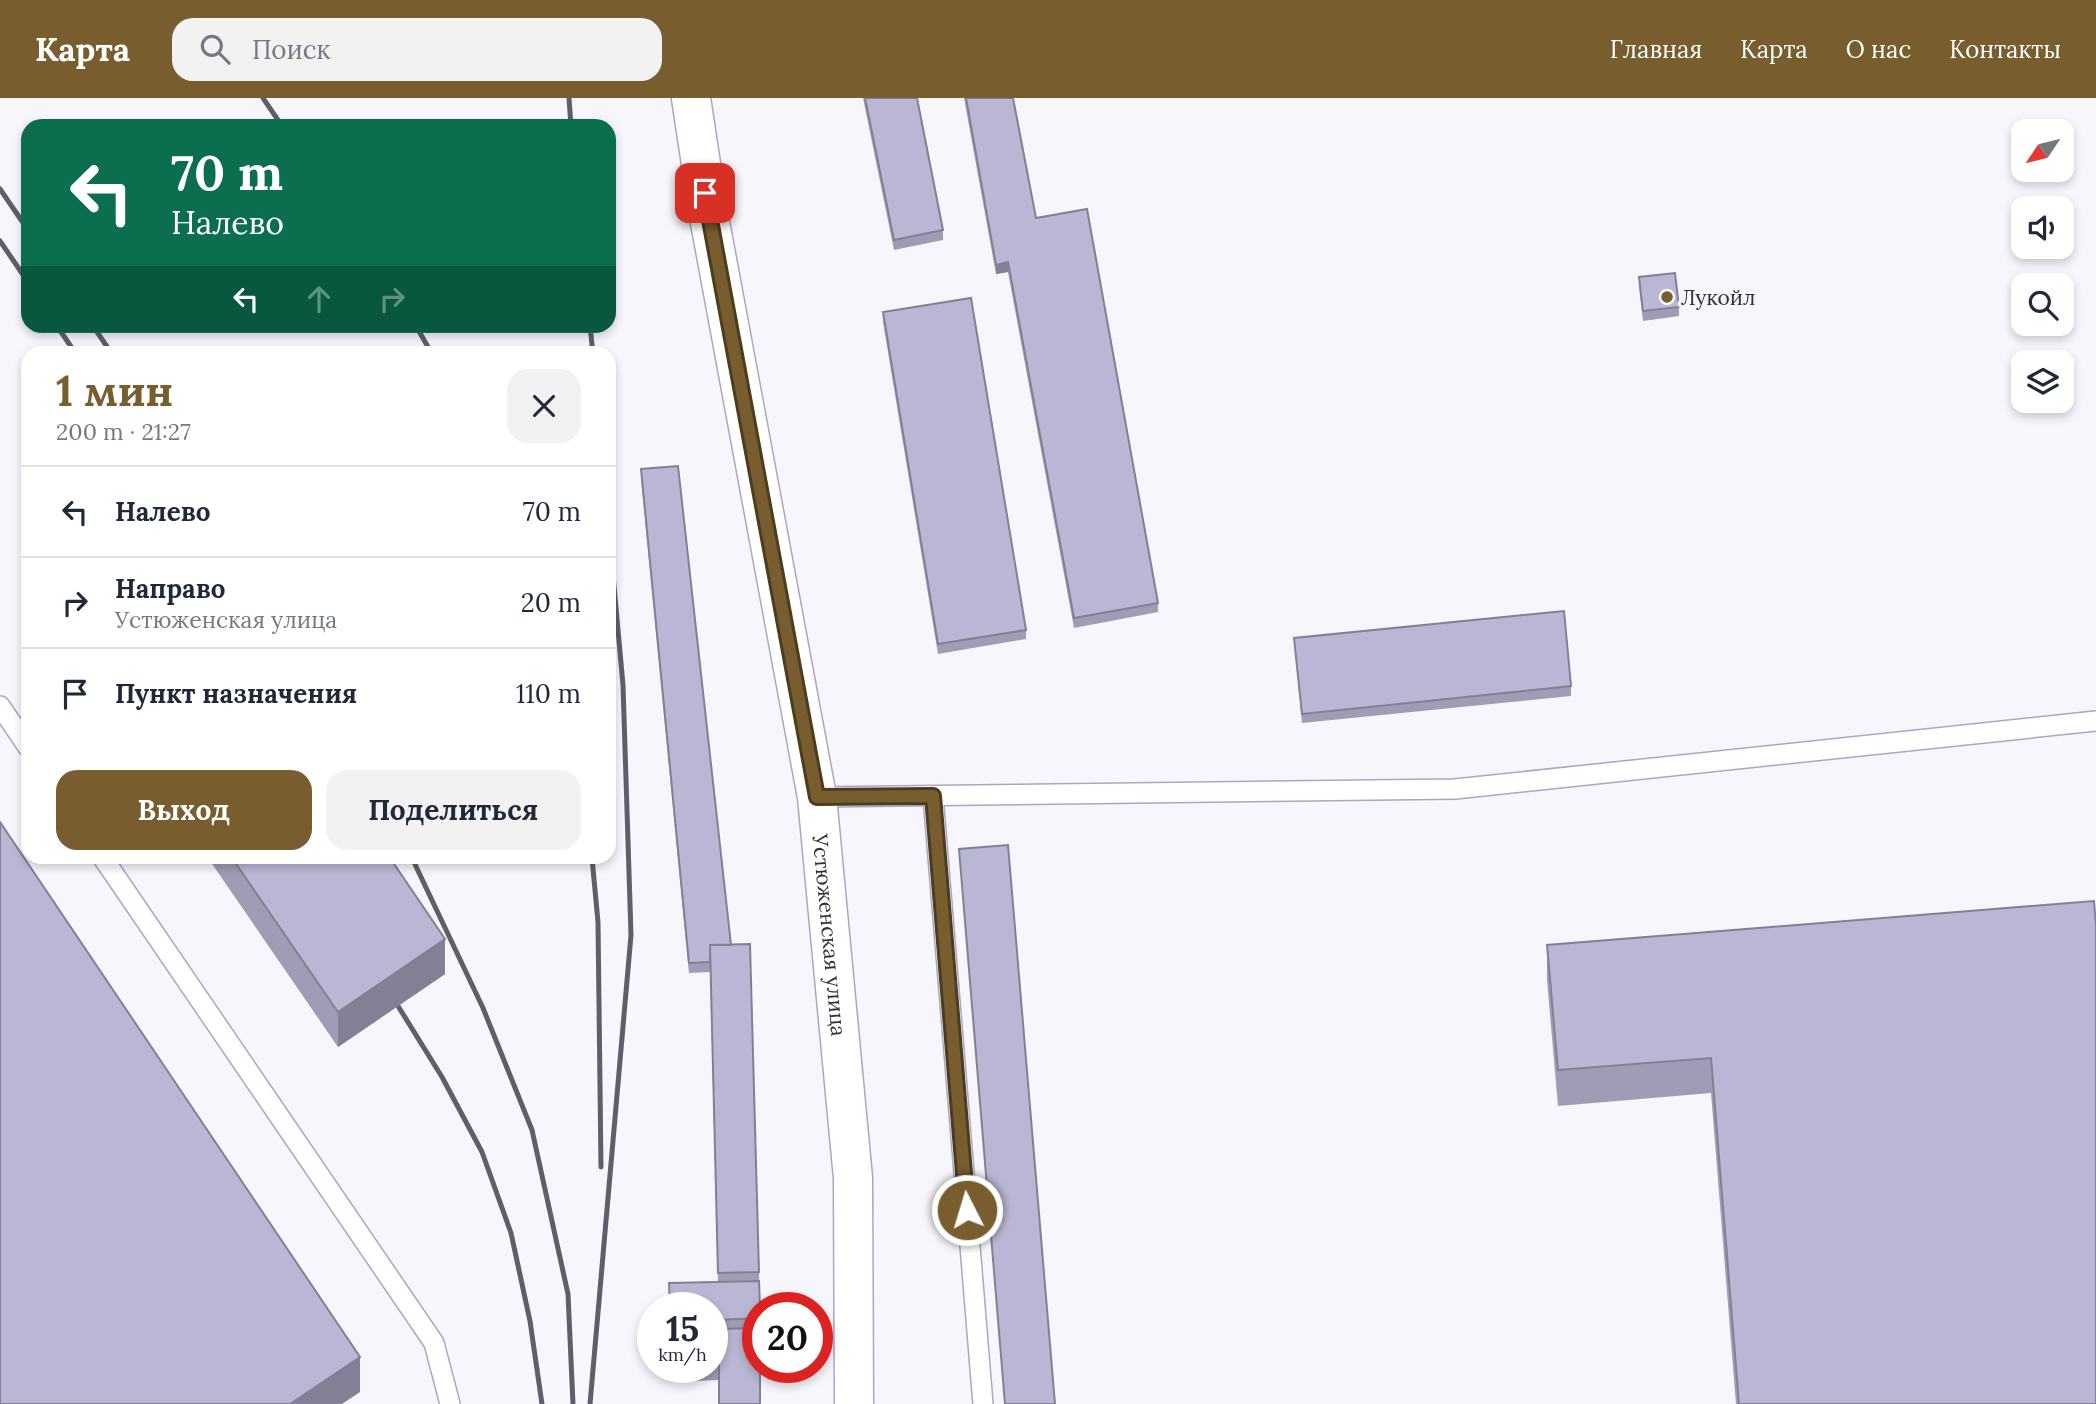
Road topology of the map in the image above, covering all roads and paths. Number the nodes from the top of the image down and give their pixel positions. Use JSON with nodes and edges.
{"nodes":[{"id":1,"x":691,"y":98,"type":"edge"},
{"id":2,"x":0,"y":706,"type":"edge"},
{"id":3,"x":2096,"y":721,"type":"edge"},
{"id":4,"x":21,"y":737,"type":"edge"},
{"id":5,"x":933,"y":796,"type":"junction"},
{"id":6,"x":817,"y":797,"type":"junction"},
{"id":7,"x":107,"y":864,"type":"edge"},
{"id":8,"x":450,"y":1404,"type":"edge"},
{"id":9,"x":854,"y":1404,"type":"edge"},
{"id":10,"x":983,"y":1404,"type":"edge"}],
"edges":[{"from":1,"to":6,"type":"main road","name":"Устюженская улица"},
{"from":2,"to":4,"type":"lane"},
{"from":3,"to":5,"type":"lane"},
{"from":5,"to":6,"type":"lane"},
{"from":5,"to":10,"type":"lane"},
{"from":6,"to":9,"type":"main road","name":"Устюженская улица"},
{"from":7,"to":8,"type":"lane"}]}
